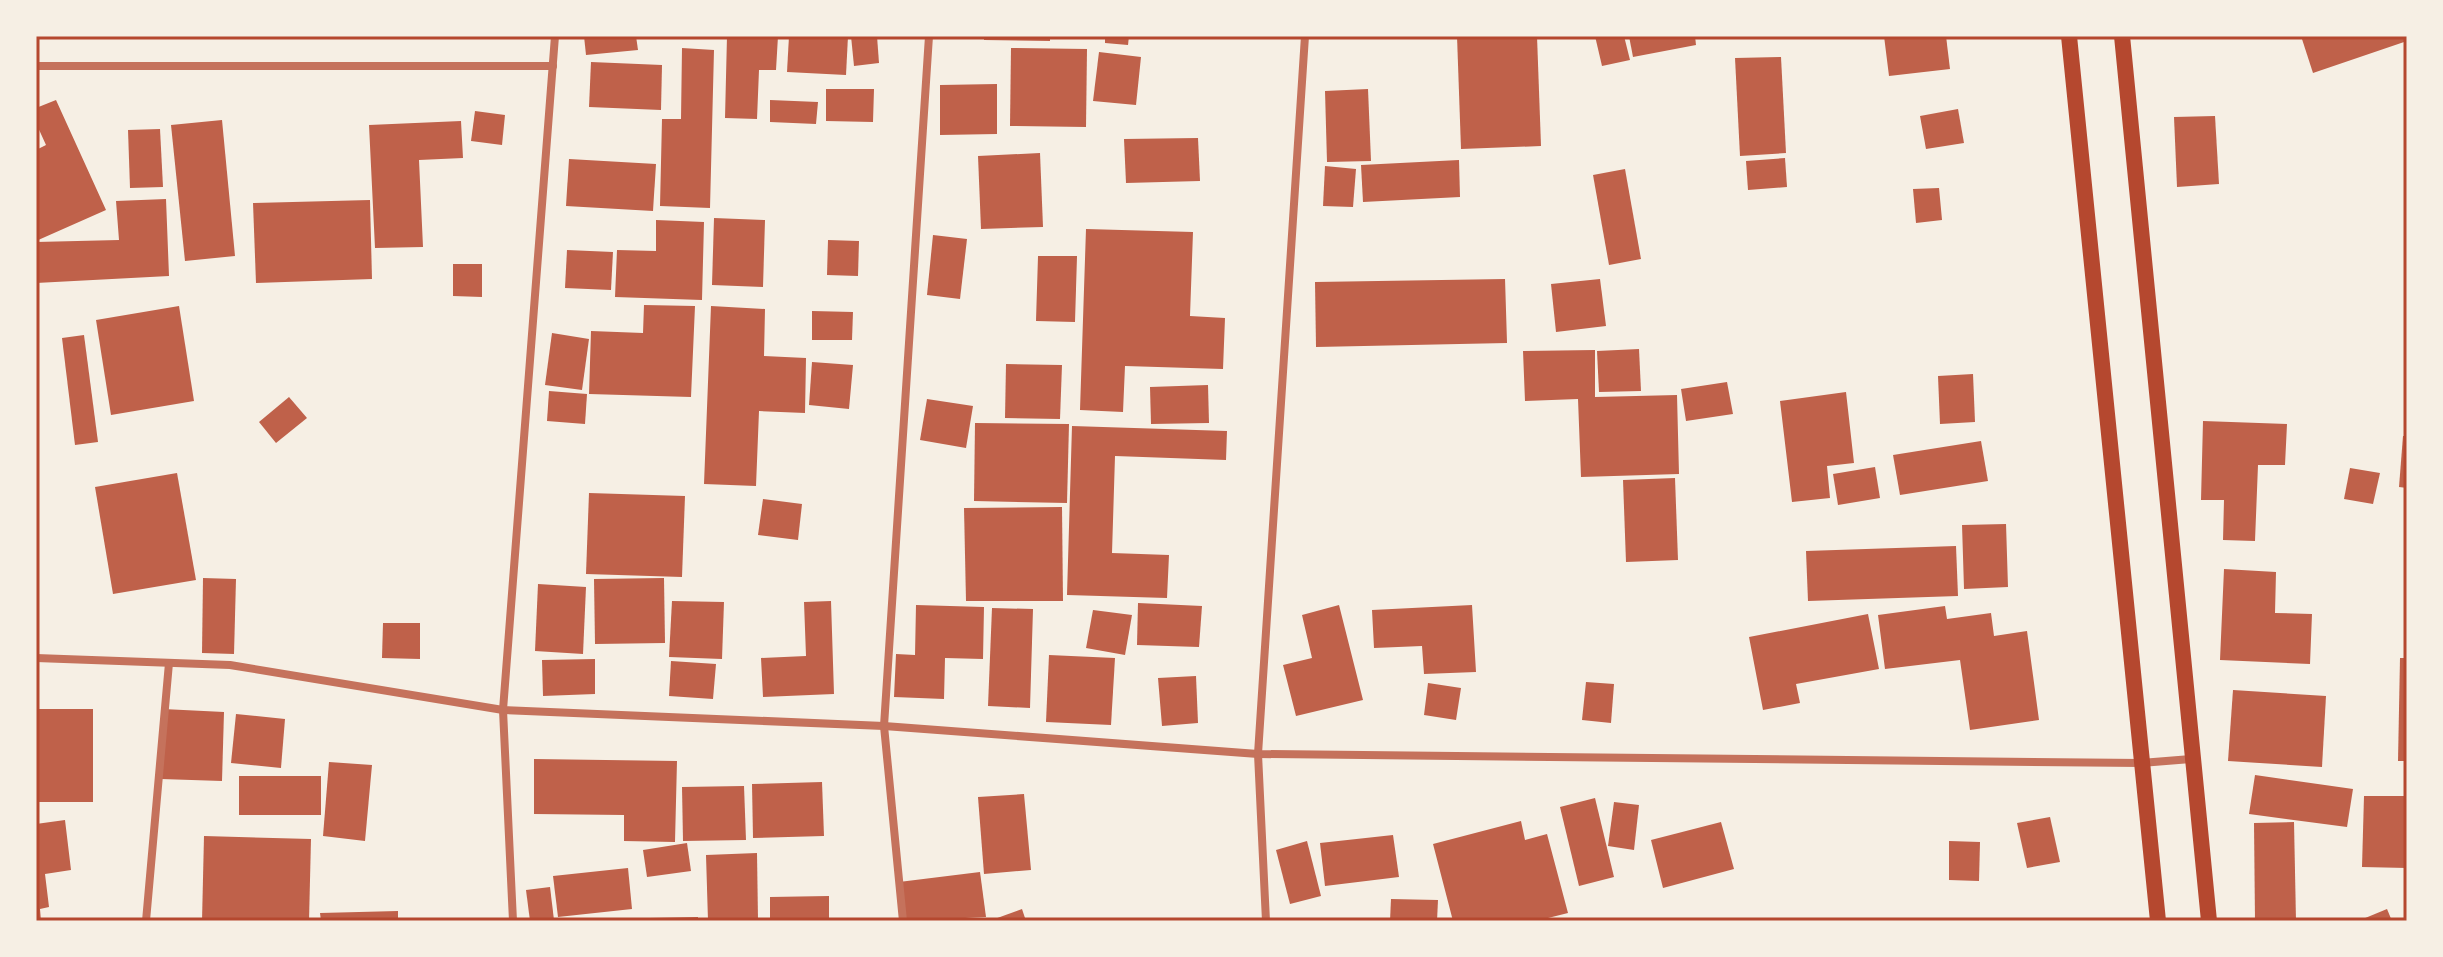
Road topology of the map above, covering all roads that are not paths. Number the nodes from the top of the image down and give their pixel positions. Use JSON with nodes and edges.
{"nodes":[{"id":1,"x":555,"y":36,"type":"edge"},
{"id":2,"x":929,"y":36,"type":"edge"},
{"id":3,"x":1305,"y":36,"type":"edge"},
{"id":4,"x":2069,"y":36,"type":"edge"},
{"id":5,"x":2122,"y":36,"type":"edge"},
{"id":6,"x":36,"y":66,"type":"edge"},
{"id":7,"x":553,"y":66,"type":"junction"},
{"id":8,"x":36,"y":658,"type":"edge"},
{"id":9,"x":169,"y":663,"type":"junction"},
{"id":10,"x":503,"y":710,"type":"junction"},
{"id":11,"x":884,"y":726,"type":"junction"},
{"id":12,"x":1258,"y":754,"type":"junction"},
{"id":13,"x":2191,"y":759,"type":"junction"},
{"id":14,"x":2141,"y":763,"type":"junction"},
{"id":15,"x":146,"y":921,"type":"edge"},
{"id":16,"x":513,"y":921,"type":"edge"},
{"id":17,"x":903,"y":921,"type":"edge"},
{"id":18,"x":1266,"y":921,"type":"edge"},
{"id":19,"x":2158,"y":921,"type":"edge"},
{"id":20,"x":2209,"y":921,"type":"edge"}],
"edges":[{"from":1,"to":7,"type":"street"},
{"from":2,"to":11,"type":"street"},
{"from":3,"to":12,"type":"street"},
{"from":4,"to":14,"type":"main road"},
{"from":5,"to":13,"type":"main road"},
{"from":6,"to":7,"type":"street"},
{"from":7,"to":10,"type":"street"},
{"from":8,"to":9,"type":"street"},
{"from":9,"to":10,"type":"street"},
{"from":9,"to":15,"type":"street"},
{"from":10,"to":11,"type":"street"},
{"from":10,"to":16,"type":"street"},
{"from":11,"to":12,"type":"street"},
{"from":11,"to":17,"type":"street"},
{"from":12,"to":14,"type":"street"},
{"from":12,"to":18,"type":"street"},
{"from":13,"to":14,"type":"street"},
{"from":13,"to":20,"type":"main road"},
{"from":14,"to":19,"type":"main road"}]}
